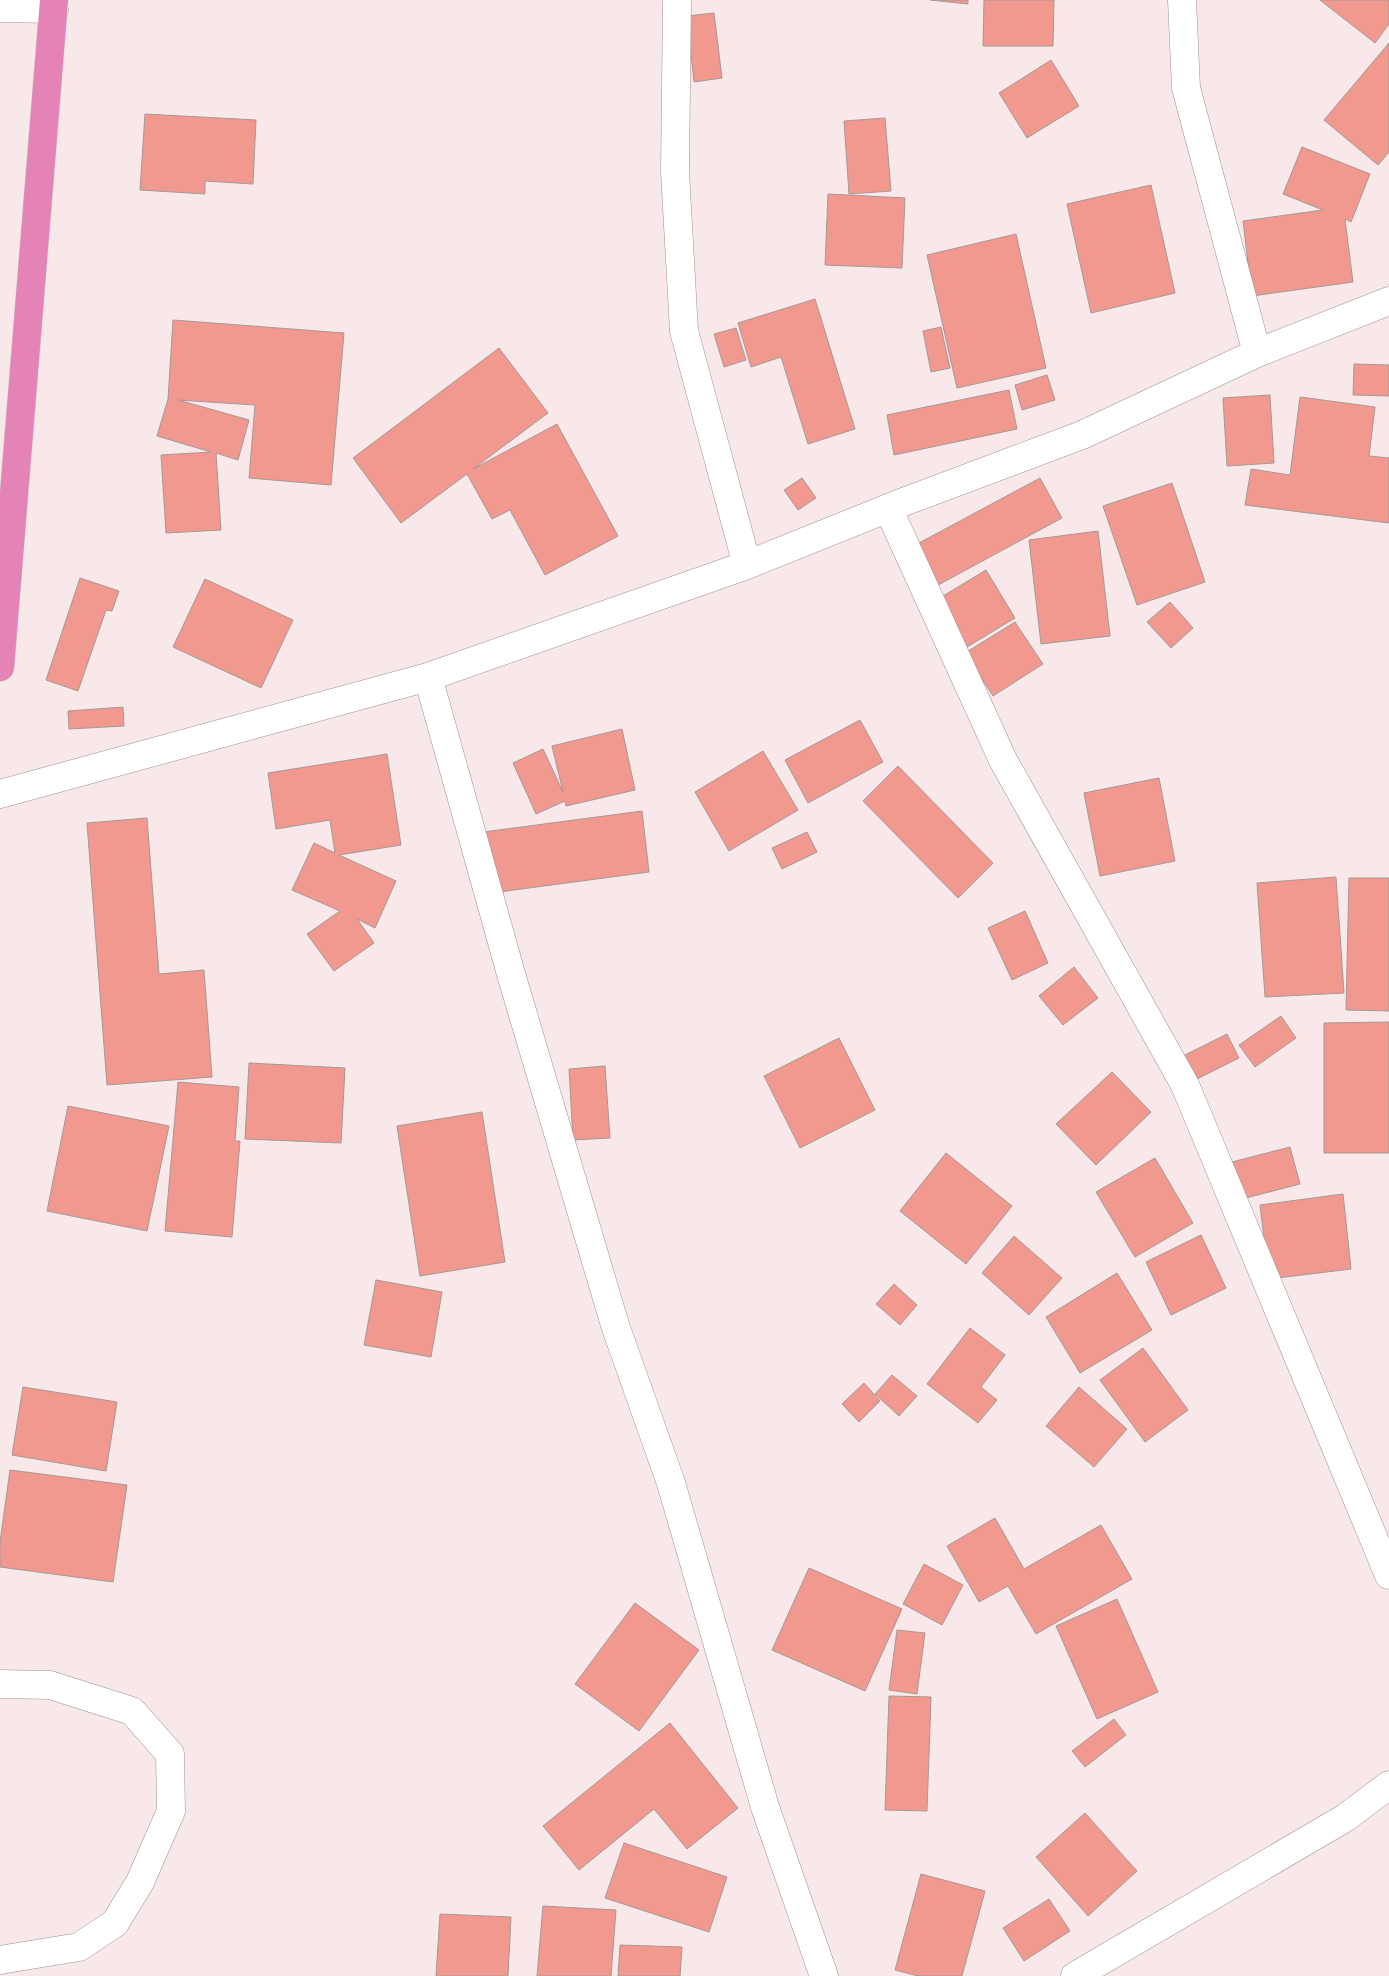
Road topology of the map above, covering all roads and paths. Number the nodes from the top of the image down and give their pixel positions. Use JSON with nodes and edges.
{"nodes":[{"id":1,"x":677,"y":0,"type":"edge"},
{"id":2,"x":1182,"y":0,"type":"edge"},
{"id":3,"x":54,"y":4,"type":"edge"},
{"id":4,"x":0,"y":8,"type":"edge"},
{"id":5,"x":1389,"y":301,"type":"edge"},
{"id":6,"x":1257,"y":353,"type":"junction"},
{"id":7,"x":888,"y":508,"type":"junction"},
{"id":8,"x":747,"y":565,"type":"junction"},
{"id":9,"x":0,"y":667,"type":"edge"},
{"id":10,"x":428,"y":677,"type":"junction"},
{"id":11,"x":0,"y":794,"type":"edge"},
{"id":12,"x":1389,"y":1574,"type":"edge"},
{"id":13,"x":0,"y":1684,"type":"edge"},
{"id":14,"x":1389,"y":1786,"type":"edge"},
{"id":15,"x":0,"y":1960,"type":"edge"},
{"id":16,"x":824,"y":1976,"type":"edge"},
{"id":17,"x":1075,"y":1976,"type":"edge"}],
"edges":[{"from":1,"to":8,"type":"street"},
{"from":2,"to":6,"type":"street"},
{"from":3,"to":4,"type":"street"},
{"from":3,"to":9,"type":"highway"},
{"from":5,"to":6,"type":"street"},
{"from":6,"to":7,"type":"street"},
{"from":7,"to":8,"type":"street"},
{"from":7,"to":12,"type":"street"},
{"from":8,"to":10,"type":"street"},
{"from":10,"to":11,"type":"street"},
{"from":10,"to":16,"type":"street"},
{"from":13,"to":15,"type":"street"},
{"from":14,"to":17,"type":"street"}]}
